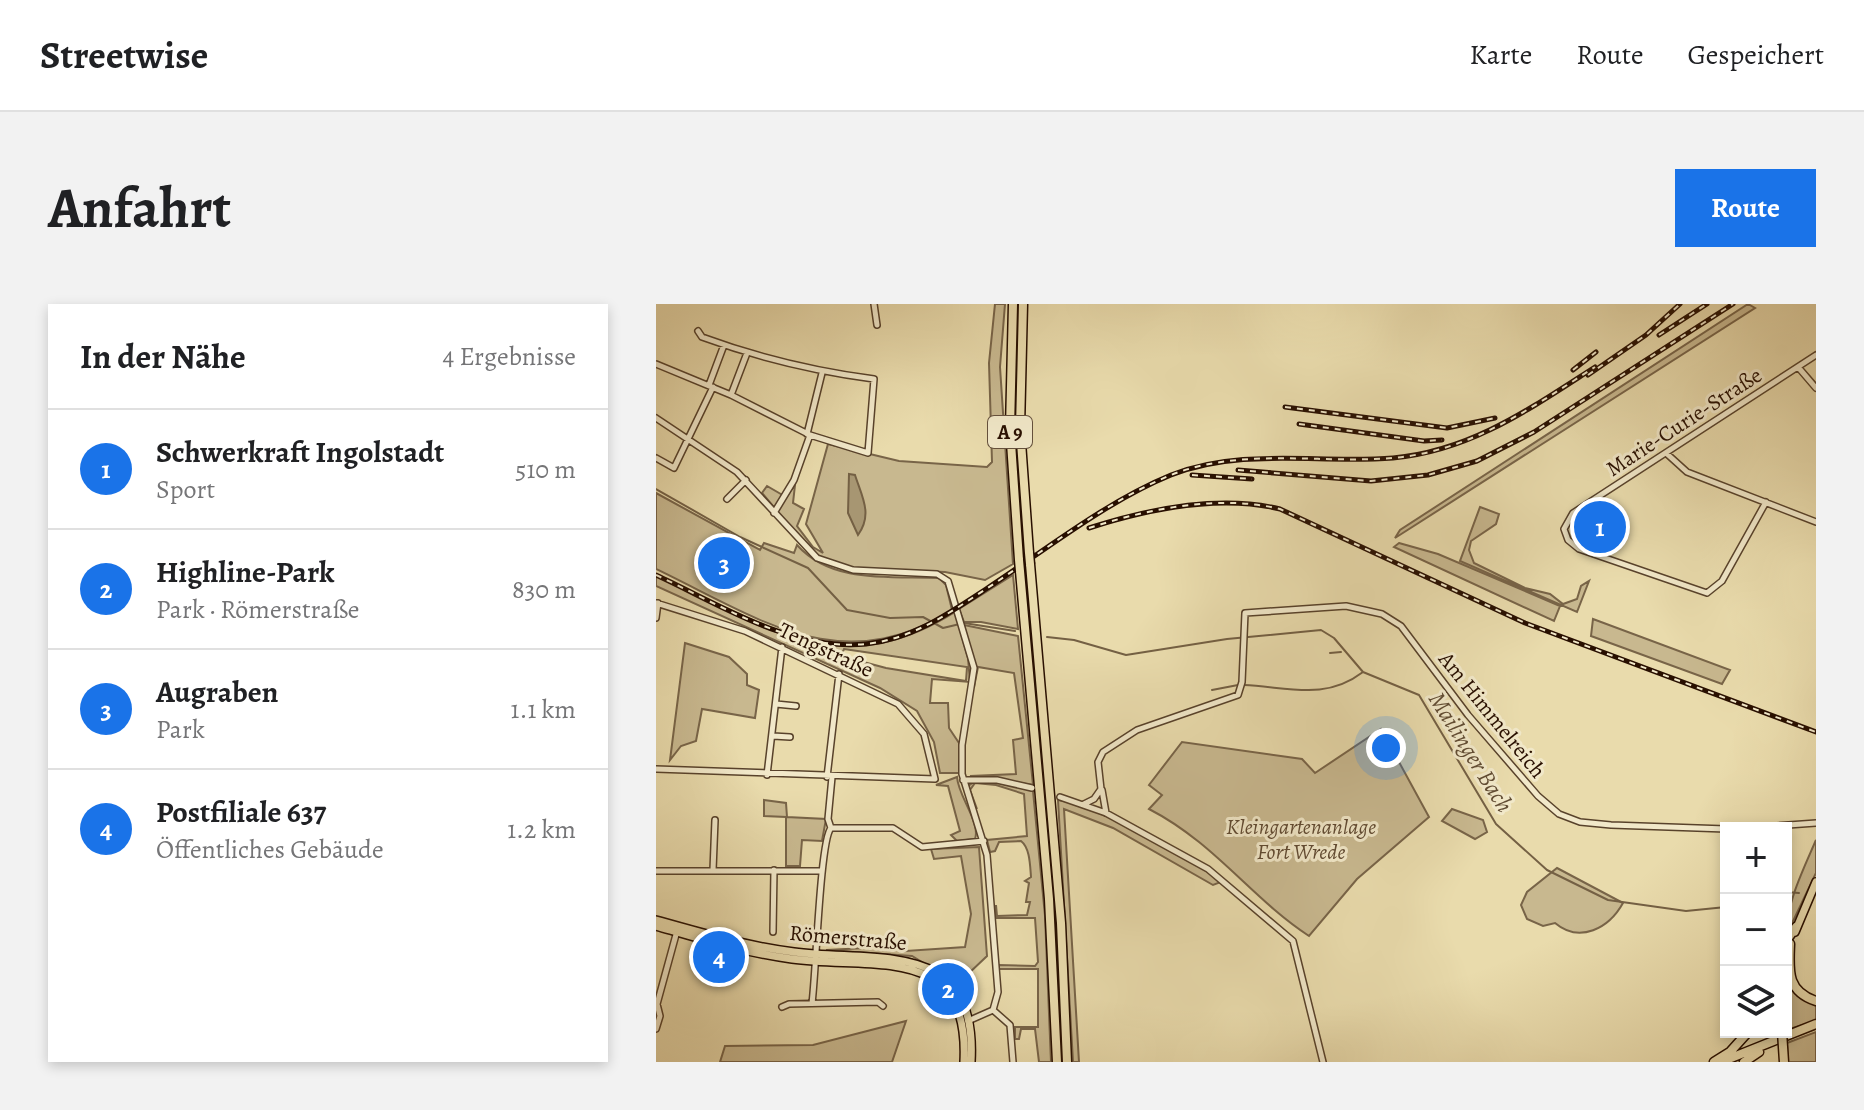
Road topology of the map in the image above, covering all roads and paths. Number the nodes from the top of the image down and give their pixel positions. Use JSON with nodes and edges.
{"nodes":[{"id":1,"x":874,"y":304,"type":"edge"},
{"id":2,"x":1013,"y":304,"type":"edge"},
{"id":3,"x":1023,"y":304,"type":"edge"},
{"id":4,"x":877,"y":325,"type":"dead end"},
{"id":5,"x":698,"y":331,"type":"dead end"},
{"id":6,"x":724,"y":345,"type":"junction"},
{"id":7,"x":747,"y":353,"type":"junction"},
{"id":8,"x":1816,"y":355,"type":"edge"},
{"id":9,"x":656,"y":364,"type":"edge"},
{"id":10,"x":1798,"y":367,"type":"junction"},
{"id":11,"x":822,"y":373,"type":"junction"},
{"id":12,"x":1807,"y":377,"type":"junction"},
{"id":13,"x":1816,"y":381,"type":"edge"},
{"id":14,"x":711,"y":386,"type":"junction"},
{"id":15,"x":1816,"y":388,"type":"edge"},
{"id":16,"x":731,"y":395,"type":"junction"},
{"id":17,"x":656,"y":418,"type":"edge"},
{"id":18,"x":809,"y":434,"type":"junction"},
{"id":19,"x":689,"y":440,"type":"junction"},
{"id":20,"x":1666,"y":453,"type":"junction"},
{"id":21,"x":656,"y":458,"type":"edge"},
{"id":22,"x":746,"y":480,"type":"junction"},
{"id":23,"x":727,"y":499,"type":"dead end"},
{"id":24,"x":1766,"y":502,"type":"junction"},
{"id":25,"x":774,"y":513,"type":"junction"},
{"id":26,"x":1816,"y":522,"type":"edge"},
{"id":27,"x":657,"y":603,"type":"edge"},
{"id":28,"x":656,"y":618,"type":"edge"},
{"id":29,"x":782,"y":647,"type":"junction"},
{"id":30,"x":839,"y":674,"type":"junction"},
{"id":31,"x":776,"y":704,"type":"junction"},
{"id":32,"x":796,"y":706,"type":"dead end"},
{"id":33,"x":773,"y":736,"type":"junction"},
{"id":34,"x":790,"y":737,"type":"dead end"},
{"id":35,"x":656,"y":769,"type":"edge"},
{"id":36,"x":767,"y":775,"type":"junction"},
{"id":37,"x":830,"y":777,"type":"junction"},
{"id":38,"x":963,"y":780,"type":"junction"},
{"id":39,"x":1032,"y":788,"type":"dead end"},
{"id":40,"x":1101,"y":789,"type":"junction"},
{"id":41,"x":1060,"y":797,"type":"dead end"},
{"id":42,"x":1084,"y":804,"type":"junction"},
{"id":43,"x":1106,"y":813,"type":"junction"},
{"id":44,"x":715,"y":820,"type":"dead end"},
{"id":45,"x":1816,"y":823,"type":"edge"},
{"id":46,"x":1792,"y":825,"type":"edge"},
{"id":47,"x":831,"y":828,"type":"junction"},
{"id":48,"x":1720,"y":829,"type":"edge"},
{"id":49,"x":984,"y":841,"type":"junction"},
{"id":50,"x":713,"y":870,"type":"junction"},
{"id":51,"x":774,"y":870,"type":"junction"},
{"id":52,"x":656,"y":871,"type":"edge"},
{"id":53,"x":822,"y":871,"type":"junction"},
{"id":54,"x":1816,"y":882,"type":"edge"},
{"id":55,"x":656,"y":923,"type":"edge"},
{"id":56,"x":1796,"y":927,"type":"joint"},
{"id":57,"x":677,"y":929,"type":"junction"},
{"id":58,"x":773,"y":932,"type":"dead end"},
{"id":59,"x":1792,"y":934,"type":"edge"},
{"id":60,"x":818,"y":958,"type":"junction"},
{"id":61,"x":1790,"y":966,"type":"edge"},
{"id":62,"x":1816,"y":1001,"type":"edge"},
{"id":63,"x":812,"y":1003,"type":"junction"},
{"id":64,"x":883,"y":1006,"type":"dead end"},
{"id":65,"x":782,"y":1007,"type":"dead end"},
{"id":66,"x":993,"y":1010,"type":"junction"},
{"id":67,"x":966,"y":1021,"type":"junction"},
{"id":68,"x":1066,"y":1022,"type":"junction"},
{"id":69,"x":1816,"y":1026,"type":"edge"},
{"id":70,"x":656,"y":1029,"type":"edge"},
{"id":71,"x":1743,"y":1038,"type":"edge"},
{"id":72,"x":1782,"y":1038,"type":"edge"},
{"id":73,"x":1759,"y":1052,"type":"junction"},
{"id":74,"x":1056,"y":1060,"type":"edge"},
{"id":75,"x":964,"y":1062,"type":"edge"},
{"id":76,"x":971,"y":1062,"type":"edge"},
{"id":77,"x":1013,"y":1062,"type":"edge"},
{"id":78,"x":1069,"y":1062,"type":"edge"},
{"id":79,"x":1323,"y":1062,"type":"edge"},
{"id":80,"x":1714,"y":1062,"type":"edge"},
{"id":81,"x":1721,"y":1062,"type":"edge"},
{"id":82,"x":1734,"y":1062,"type":"edge"},
{"id":83,"x":1744,"y":1062,"type":"edge"},
{"id":84,"x":1784,"y":1062,"type":"edge"}],
"edges":[{"from":1,"to":4,"type":"street"},
{"from":2,"to":74,"type":"highway","number":"A 9","bridge":true},
{"from":3,"to":68,"type":"highway","number":"A 9","bridge":true},
{"from":5,"to":6,"type":"street"},
{"from":6,"to":7,"type":"street"},
{"from":6,"to":14,"type":"street"},
{"from":7,"to":11,"type":"street"},
{"from":7,"to":16,"type":"street"},
{"from":8,"to":10,"type":"street","name":"Marie-Curie-Straße"},
{"from":9,"to":14,"type":"street"},
{"from":10,"to":12,"type":"street"},
{"from":10,"to":20,"type":"street","name":"Marie-Curie-Straße"},
{"from":11,"to":18,"type":"street"},
{"from":11,"to":18,"type":"street"},
{"from":12,"to":13,"type":"street"},
{"from":12,"to":15,"type":"street"},
{"from":14,"to":16,"type":"street"},
{"from":14,"to":19,"type":"street"},
{"from":16,"to":18,"type":"street"},
{"from":17,"to":19,"type":"street"},
{"from":18,"to":25,"type":"street"},
{"from":19,"to":21,"type":"street"},
{"from":19,"to":22,"type":"street"},
{"from":20,"to":24,"type":"street"},
{"from":20,"to":24,"type":"street","name":"Marie-Curie-Straße"},
{"from":22,"to":23,"type":"street"},
{"from":22,"to":25,"type":"street"},
{"from":24,"to":26,"type":"street"},
{"from":25,"to":38,"type":"street"},
{"from":27,"to":28,"type":"street"},
{"from":27,"to":29,"type":"street","name":"Tengstraße"},
{"from":29,"to":30,"type":"street","name":"Tengstraße"},
{"from":29,"to":31,"type":"street"},
{"from":30,"to":37,"type":"street"},
{"from":30,"to":37,"type":"street","name":"Tengstraße"},
{"from":31,"to":32,"type":"street"},
{"from":31,"to":33,"type":"street"},
{"from":33,"to":34,"type":"street"},
{"from":33,"to":36,"type":"street"},
{"from":35,"to":36,"type":"street"},
{"from":36,"to":37,"type":"street"},
{"from":37,"to":47,"type":"street"},
{"from":38,"to":39,"type":"street"},
{"from":38,"to":49,"type":"street"},
{"from":40,"to":42,"type":"street"},
{"from":40,"to":43,"type":"street"},
{"from":40,"to":48,"type":"street","name":"Am Himmelreich"},
{"from":41,"to":42,"type":"street"},
{"from":42,"to":43,"type":"street"},
{"from":43,"to":79,"type":"street"},
{"from":44,"to":50,"type":"street"},
{"from":45,"to":46,"type":"street"},
{"from":47,"to":49,"type":"street"},
{"from":47,"to":53,"type":"street"},
{"from":49,"to":66,"type":"street"},
{"from":50,"to":51,"type":"street"},
{"from":50,"to":52,"type":"street"},
{"from":51,"to":53,"type":"street"},
{"from":51,"to":58,"type":"street"},
{"from":53,"to":60,"type":"street"},
{"from":54,"to":56,"type":"main road"},
{"from":55,"to":57,"type":"main road","name":"Römerstraße"},
{"from":56,"to":59,"type":"highway"},
{"from":57,"to":60,"type":"main road","name":"Römerstraße"},
{"from":57,"to":70,"type":"street"},
{"from":60,"to":63,"type":"street"},
{"from":60,"to":67,"type":"main road","name":"Römerstraße"},
{"from":61,"to":62,"type":"highway"},
{"from":63,"to":64,"type":"street"},
{"from":63,"to":65,"type":"street"},
{"from":66,"to":67,"type":"street"},
{"from":66,"to":77,"type":"street"},
{"from":67,"to":75,"type":"main road","name":"Römerstraße"},
{"from":67,"to":76,"type":"main road","name":"Römerstraße"},
{"from":68,"to":78,"type":"highway","number":"A 9"},
{"from":68,"to":78,"type":"highway","number":"A 9"},
{"from":69,"to":73,"type":"highway"},
{"from":69,"to":81,"type":"highway"},
{"from":71,"to":80,"type":"highway"},
{"from":72,"to":84,"type":"highway","bridge":true},
{"from":73,"to":82,"type":"highway"},
{"from":73,"to":83,"type":"highway"}]}
